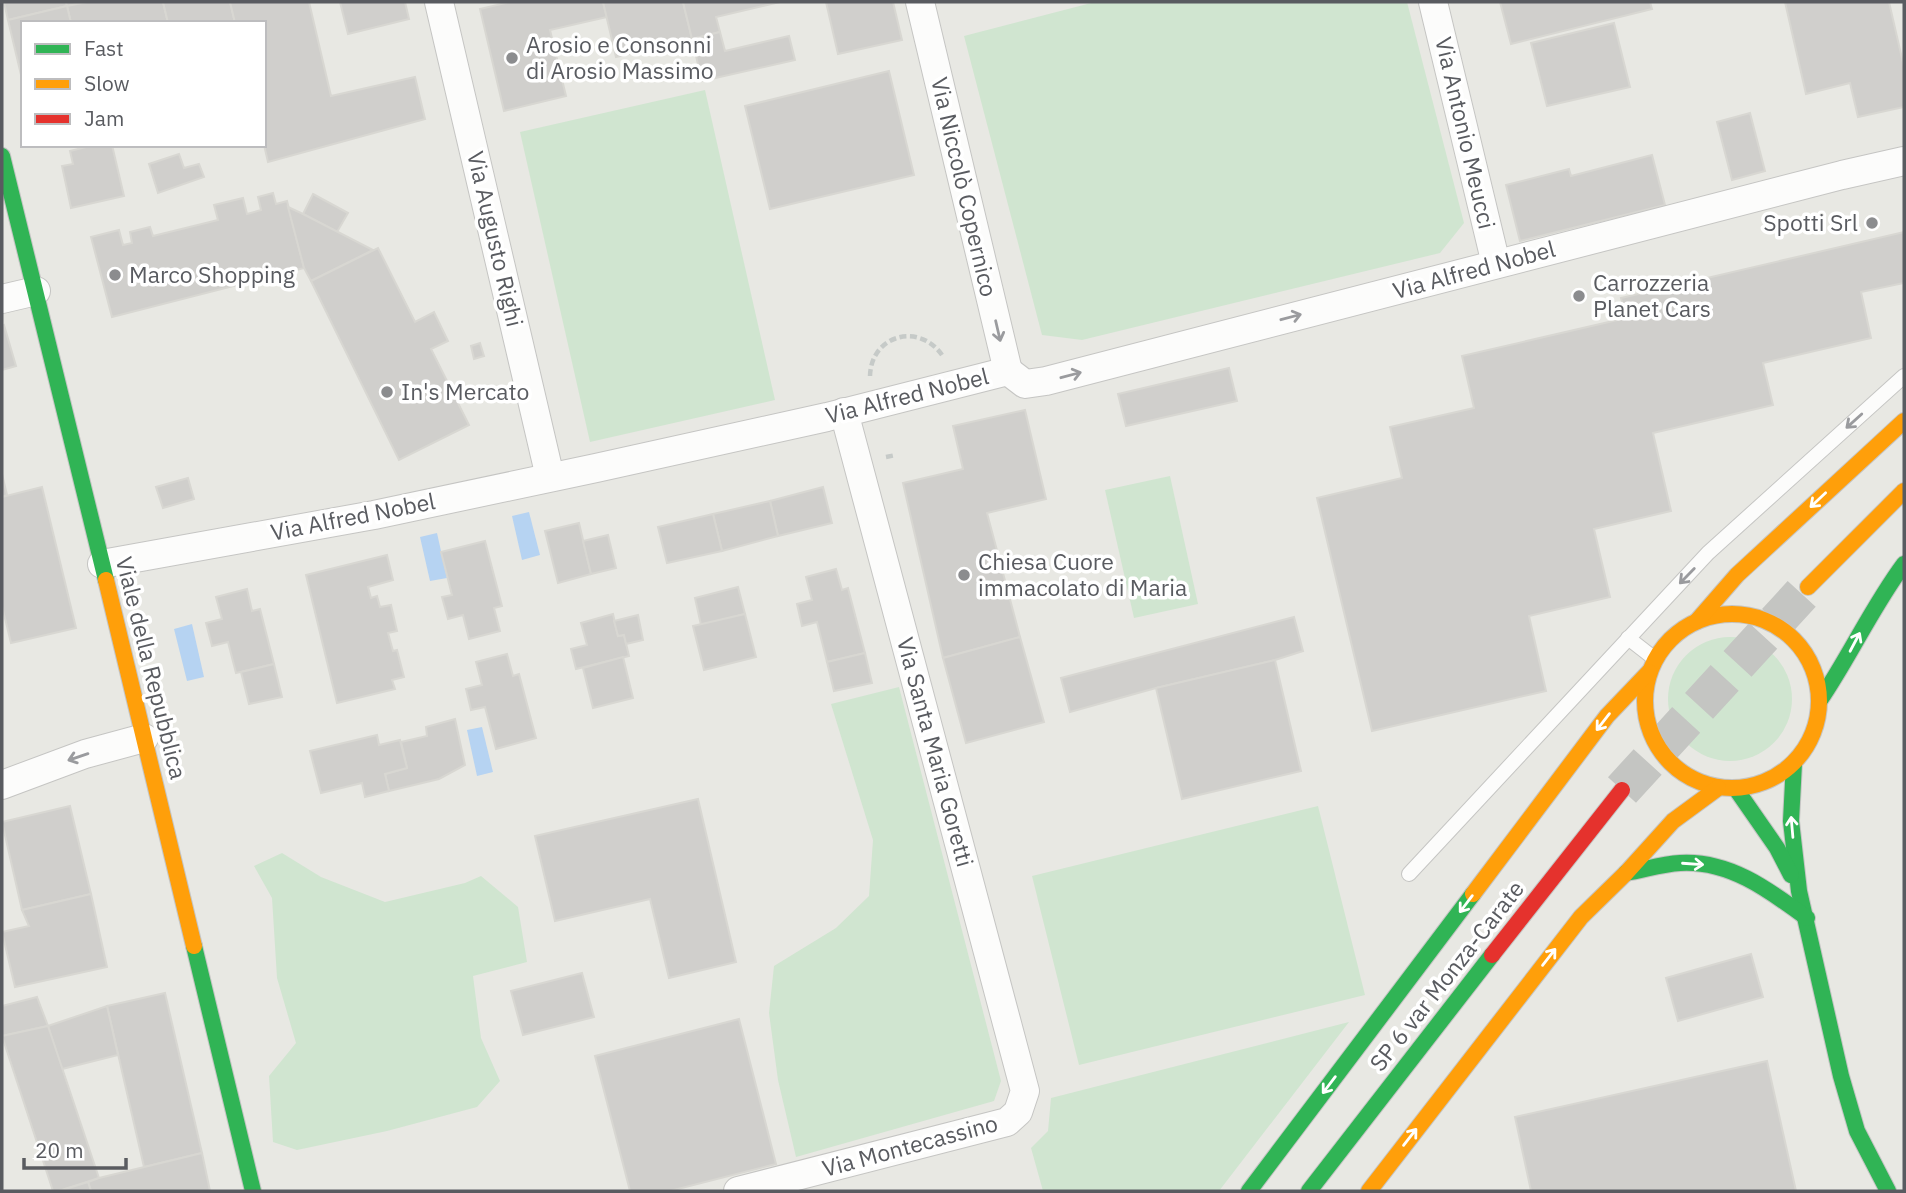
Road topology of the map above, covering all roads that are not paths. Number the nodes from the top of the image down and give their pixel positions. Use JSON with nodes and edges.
{"nodes":[{"id":1,"x":439,"y":2,"type":"edge"},
{"id":2,"x":920,"y":2,"type":"edge"},
{"id":3,"x":1433,"y":2,"type":"edge"},
{"id":4,"x":2,"y":156,"type":"edge"},
{"id":5,"x":1904,"y":161,"type":"edge"},
{"id":6,"x":1496,"y":264,"type":"junction"},
{"id":7,"x":36,"y":291,"type":"junction"},
{"id":8,"x":2,"y":299,"type":"edge"},
{"id":9,"x":1008,"y":371,"type":"junction"},
{"id":10,"x":1904,"y":376,"type":"edge"},
{"id":11,"x":844,"y":412,"type":"junction"},
{"id":12,"x":1904,"y":421,"type":"edge"},
{"id":13,"x":550,"y":477,"type":"junction"},
{"id":14,"x":1904,"y":491,"type":"edge"},
{"id":15,"x":1904,"y":564,"type":"edge"},
{"id":16,"x":102,"y":565,"type":"junction"},
{"id":17,"x":1808,"y":587,"type":"tunnel mouth"},
{"id":18,"x":1697,"y":621,"type":"junction"},
{"id":19,"x":1628,"y":638,"type":"junction"},
{"id":20,"x":1652,"y":666,"type":"junction"},
{"id":21,"x":1820,"y":701,"type":"junction"},
{"id":22,"x":144,"y":738,"type":"junction"},
{"id":23,"x":1794,"y":763,"type":"junction"},
{"id":24,"x":2,"y":785,"type":"edge"},
{"id":25,"x":1718,"y":788,"type":"junction"},
{"id":26,"x":1736,"y":789,"type":"junction"},
{"id":27,"x":1622,"y":790,"type":"tunnel mouth"},
{"id":28,"x":1626,"y":873,"type":"junction"},
{"id":29,"x":1409,"y":874,"type":"dead end"},
{"id":30,"x":1799,"y":891,"type":"junction"},
{"id":31,"x":1807,"y":918,"type":"junction"},
{"id":32,"x":1025,"y":1091,"type":"joint"},
{"id":33,"x":253,"y":1191,"type":"edge"},
{"id":34,"x":737,"y":1191,"type":"edge"},
{"id":35,"x":1249,"y":1191,"type":"edge"},
{"id":36,"x":1308,"y":1191,"type":"edge"},
{"id":37,"x":1369,"y":1191,"type":"edge"},
{"id":38,"x":1888,"y":1191,"type":"edge"}],
"edges":[{"from":1,"to":13,"type":"street","name":"Via Augusto Righi"},
{"from":2,"to":9,"type":"street","name":"Via Niccolò Copernico","one_way":true},
{"from":3,"to":6,"type":"street","name":"Via Antonio Meucci"},
{"from":4,"to":7,"type":"street","name":"Viale della Repubblica"},
{"from":5,"to":6,"type":"street","name":"Via Alfred Nobel"},
{"from":9,"to":6,"type":"street","name":"Via Alfred Nobel","one_way":true},
{"from":7,"to":8,"type":"street"},
{"from":7,"to":16,"type":"street","name":"Viale della Repubblica"},
{"from":9,"to":11,"type":"street","name":"Via Alfred Nobel"},
{"from":10,"to":19,"type":"lane","one_way":true},
{"from":11,"to":13,"type":"street","name":"Via Alfred Nobel"},
{"from":11,"to":32,"type":"street","name":"Via Santa Maria Goretti"},
{"from":12,"to":18,"type":"street","one_way":true},
{"from":13,"to":16,"type":"street","name":"Via Alfred Nobel"},
{"from":14,"to":17,"type":"street"},
{"from":21,"to":15,"type":"street","one_way":true},
{"from":16,"to":22,"type":"street","name":"Viale della Repubblica"},
{"from":18,"to":20,"type":"street"},
{"from":18,"to":21,"type":"street"},
{"from":19,"to":20,"type":"lane"},
{"from":19,"to":29,"type":"lane"},
{"from":20,"to":25,"type":"street"},
{"from":20,"to":35,"type":"street","one_way":true},
{"from":21,"to":23,"type":"street"},
{"from":22,"to":24,"type":"street","one_way":true},
{"from":22,"to":33,"type":"street","name":"Viale della Repubblica"},
{"from":23,"to":26,"type":"street"},
{"from":30,"to":23,"type":"street","one_way":true},
{"from":25,"to":26,"type":"street"},
{"from":25,"to":28,"type":"street"},
{"from":26,"to":30,"type":"street"},
{"from":27,"to":36,"type":"street","name":"SP 6 var Monza-Carate"},
{"from":28,"to":31,"type":"street","one_way":true},
{"from":37,"to":28,"type":"street","one_way":true},
{"from":30,"to":31,"type":"street"},
{"from":31,"to":38,"type":"street"},
{"from":32,"to":34,"type":"street","name":"Via Montecassino"}]}
